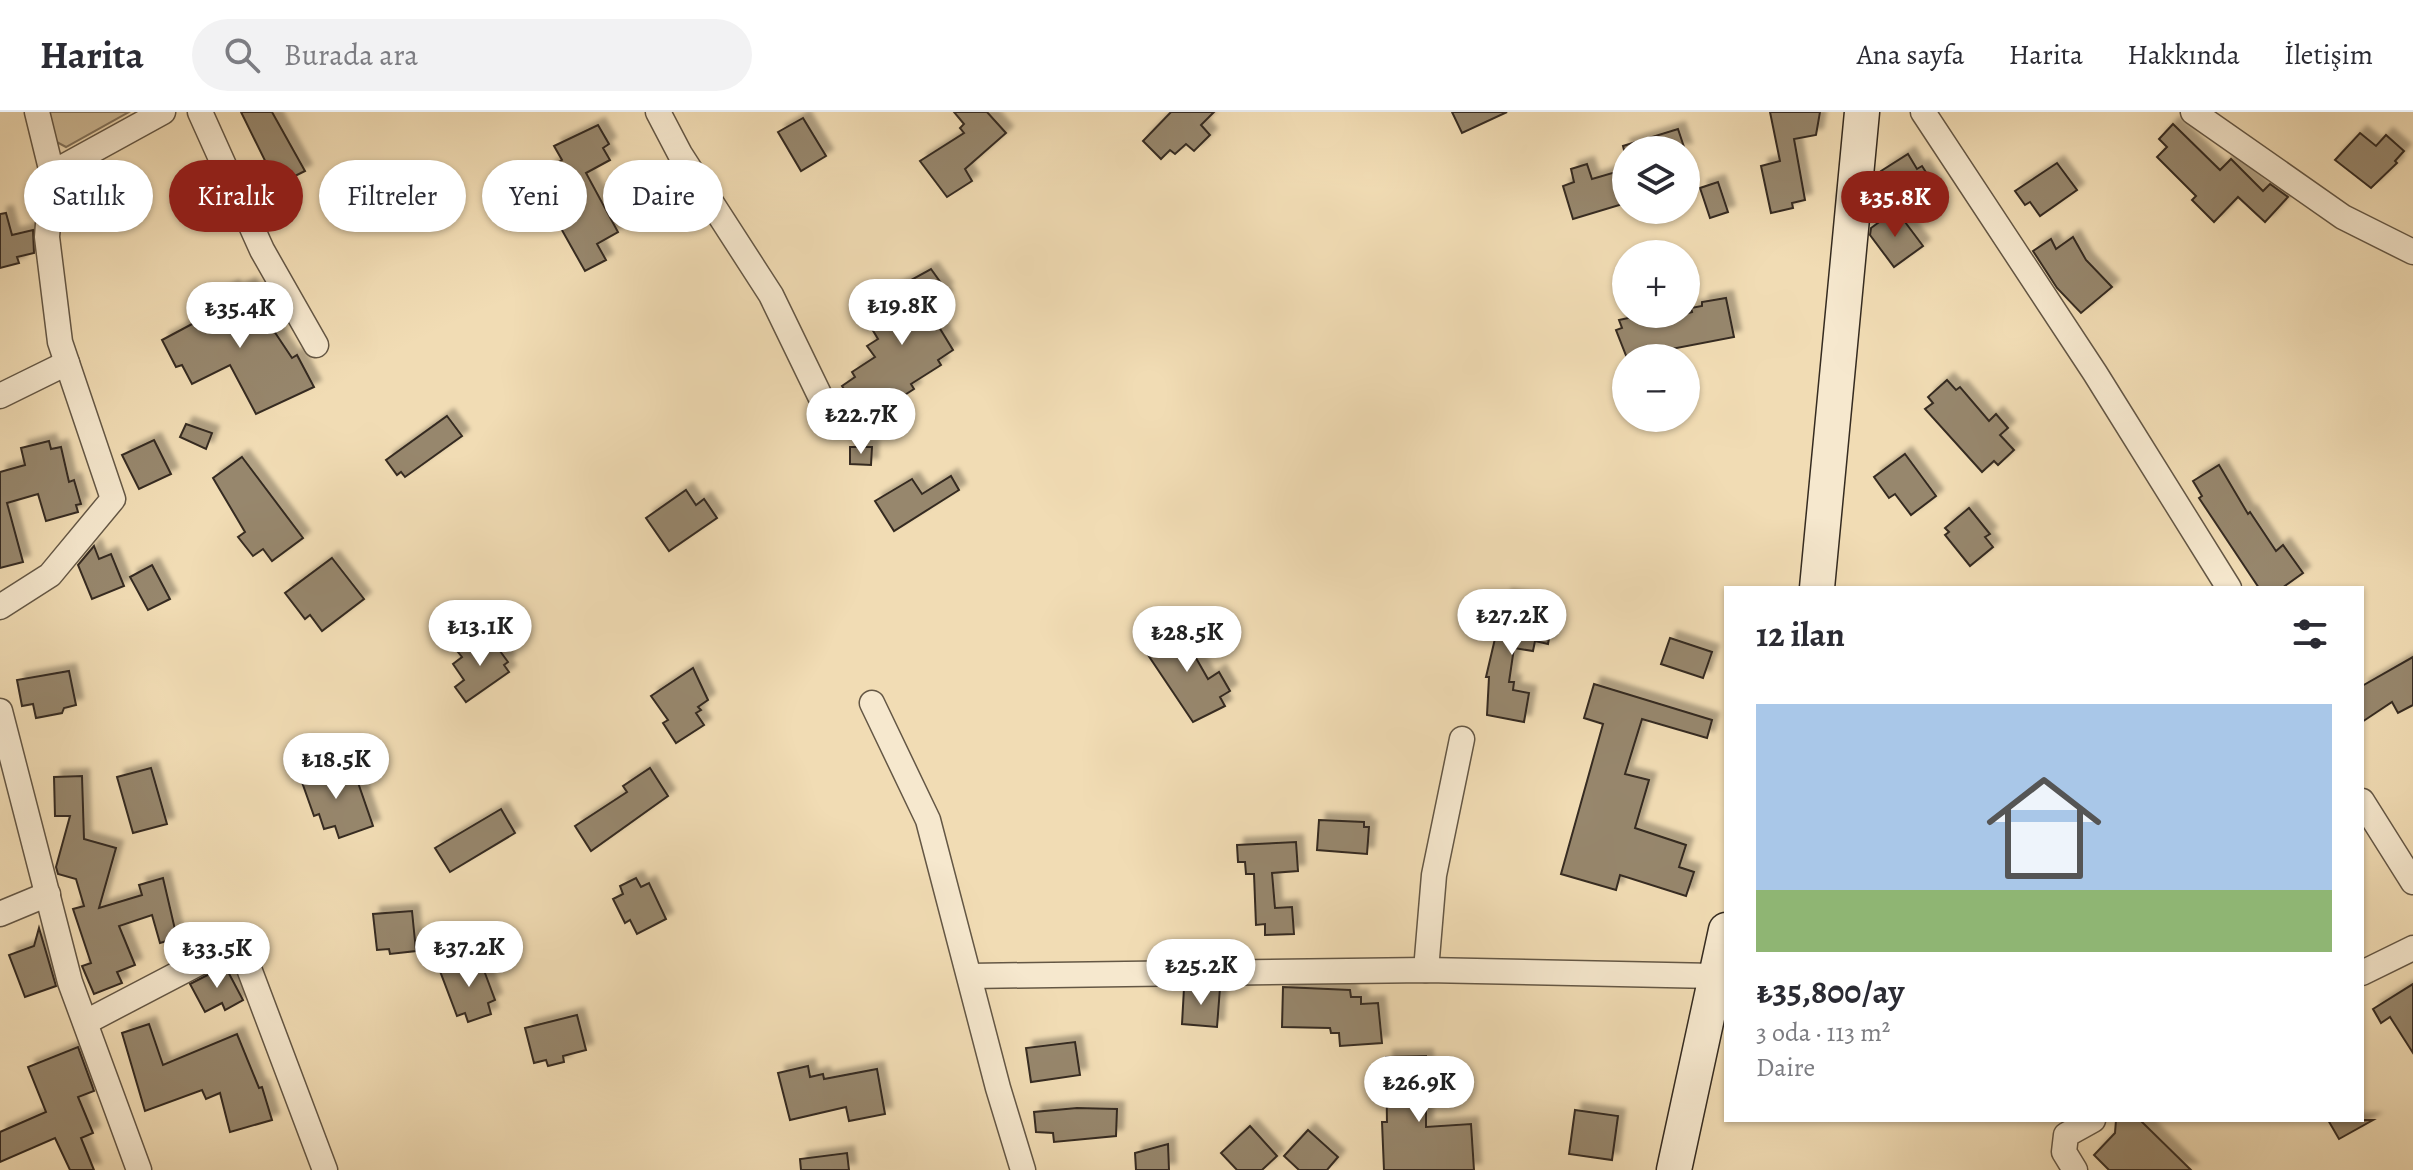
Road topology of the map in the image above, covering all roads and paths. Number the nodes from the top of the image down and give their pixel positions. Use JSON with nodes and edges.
{"nodes":[{"id":1,"x":37,"y":112,"type":"edge"},
{"id":2,"x":163,"y":112,"type":"edge"},
{"id":3,"x":200,"y":112,"type":"edge"},
{"id":4,"x":658,"y":112,"type":"edge"},
{"id":5,"x":1862,"y":112,"type":"edge"},
{"id":6,"x":1923,"y":112,"type":"edge"},
{"id":7,"x":2193,"y":112,"type":"edge"},
{"id":8,"x":49,"y":160,"type":"edge"},
{"id":9,"x":76,"y":160,"type":"edge"},
{"id":10,"x":47,"y":232,"type":"edge"},
{"id":11,"x":2413,"y":252,"type":"edge"},
{"id":12,"x":316,"y":345,"type":"dead end"},
{"id":13,"x":67,"y":363,"type":"junction"},
{"id":14,"x":0,"y":396,"type":"edge"},
{"id":15,"x":820,"y":396,"type":"dead end"},
{"id":16,"x":1817,"y":586,"type":"edge"},
{"id":17,"x":2228,"y":586,"type":"edge"},
{"id":18,"x":0,"y":607,"type":"edge"},
{"id":19,"x":872,"y":703,"type":"dead end"},
{"id":20,"x":0,"y":711,"type":"edge"},
{"id":21,"x":1462,"y":739,"type":"dead end"},
{"id":22,"x":2364,"y":804,"type":"edge"},
{"id":23,"x":2413,"y":882,"type":"edge"},
{"id":24,"x":48,"y":894,"type":"junction"},
{"id":25,"x":0,"y":914,"type":"edge"},
{"id":26,"x":1724,"y":938,"type":"edge"},
{"id":27,"x":2413,"y":948,"type":"edge"},
{"id":28,"x":1426,"y":970,"type":"junction"},
{"id":29,"x":2364,"y":972,"type":"edge"},
{"id":30,"x":970,"y":976,"type":"junction"},
{"id":31,"x":1714,"y":976,"type":"junction"},
{"id":32,"x":86,"y":1022,"type":"junction"},
{"id":33,"x":2089,"y":1122,"type":"edge"},
{"id":34,"x":139,"y":1170,"type":"edge"},
{"id":35,"x":325,"y":1170,"type":"edge"},
{"id":36,"x":1023,"y":1170,"type":"edge"},
{"id":37,"x":1674,"y":1170,"type":"edge"},
{"id":38,"x":2075,"y":1170,"type":"edge"}],
"edges":[{"from":1,"to":8,"type":"street"},
{"from":2,"to":9,"type":"street"},
{"from":3,"to":12,"type":"street"},
{"from":4,"to":15,"type":"street"},
{"from":5,"to":16,"type":"street"},
{"from":6,"to":17,"type":"street"},
{"from":7,"to":11,"type":"street"},
{"from":10,"to":13,"type":"street"},
{"from":13,"to":14,"type":"street"},
{"from":13,"to":18,"type":"street"},
{"from":19,"to":30,"type":"street"},
{"from":20,"to":24,"type":"street"},
{"from":21,"to":28,"type":"street"},
{"from":22,"to":23,"type":"street"},
{"from":24,"to":25,"type":"street"},
{"from":24,"to":32,"type":"street"},
{"from":26,"to":31,"type":"street"},
{"from":27,"to":29,"type":"street"},
{"from":28,"to":30,"type":"street"},
{"from":28,"to":31,"type":"street"},
{"from":30,"to":36,"type":"street"},
{"from":31,"to":37,"type":"street"},
{"from":32,"to":34,"type":"street"},
{"from":32,"to":35,"type":"street"},
{"from":33,"to":38,"type":"street"}]}
